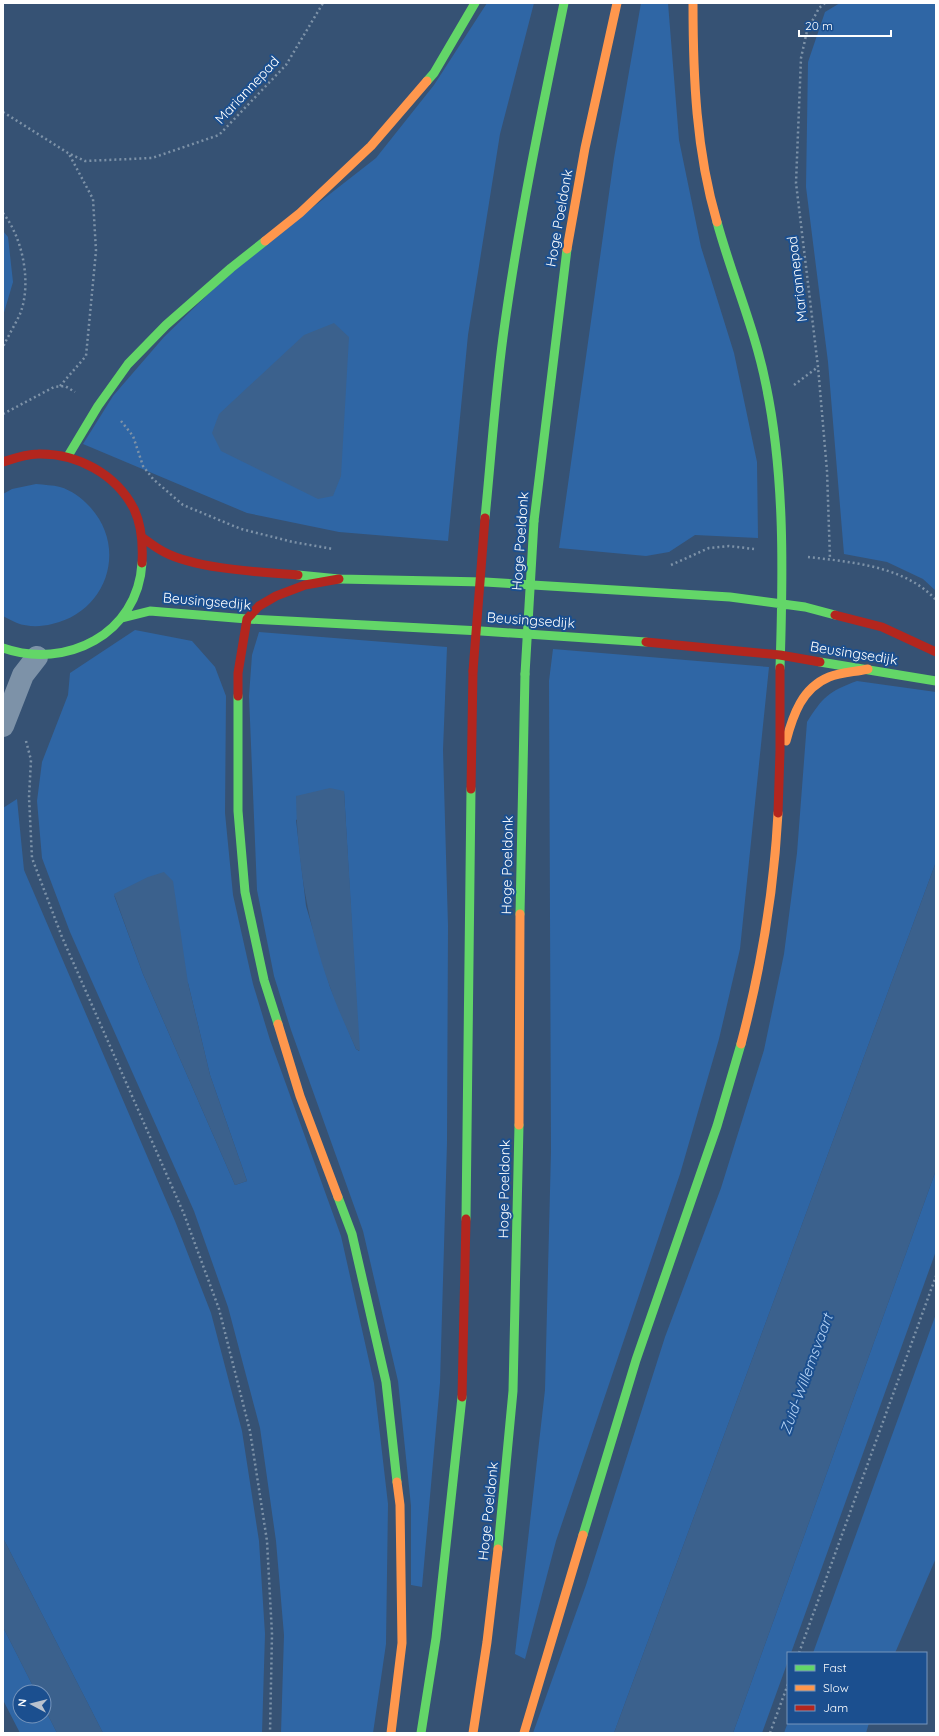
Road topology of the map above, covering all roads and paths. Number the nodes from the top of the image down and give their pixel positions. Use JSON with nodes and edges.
{"nodes":[{"id":1,"x":323,"y":3,"type":"edge"},
{"id":2,"x":475,"y":3,"type":"edge"},
{"id":3,"x":564,"y":3,"type":"edge"},
{"id":4,"x":617,"y":3,"type":"edge"},
{"id":5,"x":693,"y":3,"type":"edge"},
{"id":6,"x":825,"y":3,"type":"edge"},
{"id":7,"x":3,"y":112,"type":"edge"},
{"id":8,"x":68,"y":153,"type":"junction"},
{"id":9,"x":3,"y":213,"type":"edge"},
{"id":10,"x":3,"y":347,"type":"edge"},
{"id":11,"x":60,"y":387,"type":"junction"},
{"id":12,"x":98,"y":406,"type":"junction"},
{"id":13,"x":3,"y":414,"type":"edge"},
{"id":14,"x":68,"y":456,"type":"junction"},
{"id":15,"x":3,"y":462,"type":"edge"},
{"id":16,"x":143,"y":538,"type":"junction"},
{"id":17,"x":338,"y":550,"type":"dead end"},
{"id":18,"x":781,"y":554,"type":"junction"},
{"id":19,"x":830,"y":560,"type":"junction"},
{"id":20,"x":664,"y":566,"type":"dead end"},
{"id":21,"x":339,"y":579,"type":"junction"},
{"id":22,"x":936,"y":600,"type":"edge"},
{"id":23,"x":782,"y":604,"type":"junction"},
{"id":24,"x":122,"y":618,"type":"junction"},
{"id":25,"x":247,"y":619,"type":"junction"},
{"id":26,"x":3,"y":648,"type":"edge"},
{"id":27,"x":936,"y":652,"type":"edge"},
{"id":28,"x":780,"y":655,"type":"junction"},
{"id":29,"x":37,"y":657,"type":"junction"},
{"id":30,"x":868,"y":669,"type":"junction"},
{"id":31,"x":936,"y":681,"type":"edge"},
{"id":32,"x":3,"y":725,"type":"edge"},
{"id":33,"x":780,"y":763,"type":"junction"},
{"id":34,"x":936,"y":1276,"type":"edge"},
{"id":35,"x":799,"y":1652,"type":"edge"},
{"id":36,"x":787,"y":1687,"type":"edge"},
{"id":37,"x":270,"y":1733,"type":"edge"},
{"id":38,"x":391,"y":1733,"type":"edge"},
{"id":39,"x":421,"y":1733,"type":"edge"},
{"id":40,"x":473,"y":1733,"type":"edge"},
{"id":41,"x":524,"y":1733,"type":"edge"},
{"id":42,"x":770,"y":1733,"type":"edge"}],
"edges":[{"from":1,"to":8,"type":"path","name":"Mariannepad"},
{"from":2,"to":12,"type":"main road"},
{"from":3,"to":39,"type":"main road","bridge":true},
{"from":4,"to":40,"type":"main road","name":"Hoge Poeldonk","bridge":true},
{"from":5,"to":18,"type":"main road"},
{"from":6,"to":19,"type":"path","name":"Mariannepad"},
{"from":7,"to":8,"type":"path","name":"Mariannepad"},
{"from":8,"to":11,"type":"path"},
{"from":9,"to":10,"type":"path"},
{"from":11,"to":12,"type":"path"},
{"from":11,"to":13,"type":"path"},
{"from":12,"to":14,"type":"main road"},
{"from":12,"to":17,"type":"path"},
{"from":14,"to":15,"type":"main road"},
{"from":14,"to":16,"type":"main road"},
{"from":16,"to":21,"type":"main road","name":"Beusingsedijk"},
{"from":16,"to":24,"type":"main road"},
{"from":18,"to":19,"type":"path"},
{"from":18,"to":20,"type":"path"},
{"from":18,"to":23,"type":"main road"},
{"from":19,"to":22,"type":"path"},
{"from":21,"to":23,"type":"main road","name":"Beusingsedijk"},
{"from":21,"to":25,"type":"main road"},
{"from":23,"to":27,"type":"main road","name":"Beusingsedijk"},
{"from":23,"to":28,"type":"main road"},
{"from":24,"to":25,"type":"main road","name":"Beusingsedijk"},
{"from":24,"to":29,"type":"main road"},
{"from":25,"to":28,"type":"main road","name":"Beusingsedijk"},
{"from":25,"to":38,"type":"main road"},
{"from":26,"to":29,"type":"main road"},
{"from":28,"to":30,"type":"main road","name":"Beusingsedijk"},
{"from":28,"to":33,"type":"main road"},
{"from":29,"to":32,"type":"street"},
{"from":30,"to":31,"type":"main road","name":"Beusingsedijk"},
{"from":30,"to":33,"type":"main road"},
{"from":32,"to":37,"type":"path"},
{"from":33,"to":41,"type":"main road"},
{"from":34,"to":35,"type":"path"},
{"from":36,"to":42,"type":"path"}]}
